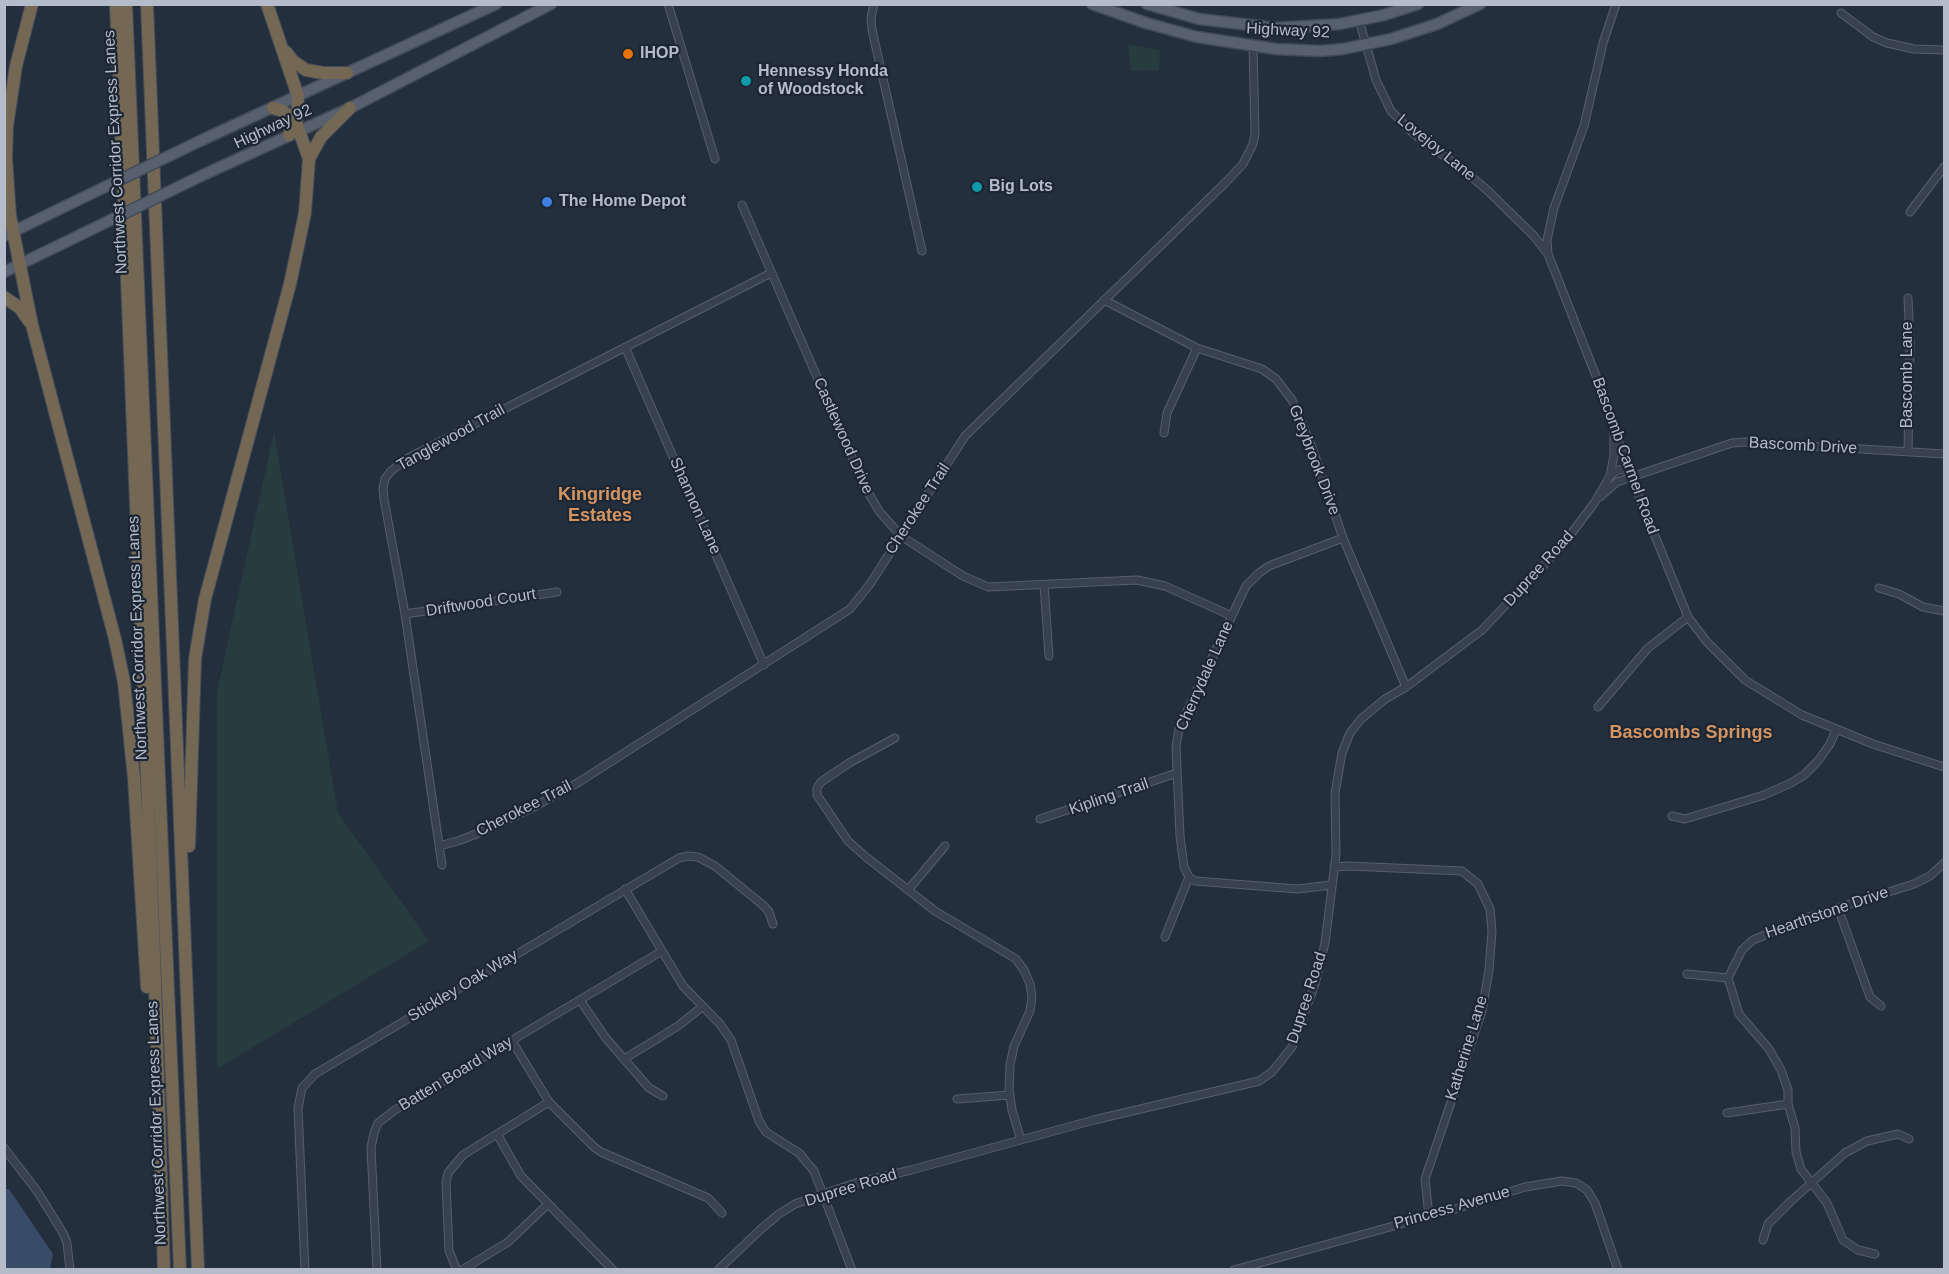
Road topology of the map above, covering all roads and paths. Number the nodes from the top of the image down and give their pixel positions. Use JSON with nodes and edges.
{"nodes":[{"id":1,"x":32,"y":4,"type":"edge"},
{"id":2,"x":116,"y":4,"type":"edge"},
{"id":3,"x":126,"y":4,"type":"edge"},
{"id":4,"x":147,"y":4,"type":"edge"},
{"id":5,"x":267,"y":4,"type":"edge"},
{"id":6,"x":480,"y":4,"type":"edge"},
{"id":7,"x":496,"y":4,"type":"edge"},
{"id":8,"x":551,"y":4,"type":"edge"},
{"id":9,"x":668,"y":4,"type":"edge"},
{"id":10,"x":874,"y":4,"type":"edge"},
{"id":11,"x":1092,"y":4,"type":"edge"},
{"id":12,"x":1147,"y":4,"type":"edge"},
{"id":13,"x":1418,"y":4,"type":"edge"},
{"id":14,"x":1480,"y":4,"type":"edge"},
{"id":15,"x":1616,"y":4,"type":"edge"},
{"id":16,"x":1841,"y":13,"type":"dead end"},
{"id":17,"x":472,"y":15,"type":"junction"},
{"id":18,"x":1359,"y":20,"type":"junction"},
{"id":19,"x":1253,"y":45,"type":"junction"},
{"id":20,"x":1365,"y":45,"type":"junction"},
{"id":21,"x":283,"y":49,"type":"junction"},
{"id":22,"x":1944,"y":50,"type":"edge"},
{"id":23,"x":347,"y":73,"type":"junction"},
{"id":24,"x":298,"y":96,"type":"junction"},
{"id":25,"x":273,"y":108,"type":"junction"},
{"id":26,"x":350,"y":108,"type":"junction"},
{"id":27,"x":295,"y":129,"type":"junction"},
{"id":28,"x":309,"y":159,"type":"junction"},
{"id":29,"x":715,"y":159,"type":"dead end"},
{"id":30,"x":1943,"y":172,"type":"edge"},
{"id":31,"x":6,"y":195,"type":"edge"},
{"id":32,"x":742,"y":205,"type":"dead end"},
{"id":33,"x":1910,"y":212,"type":"dead end"},
{"id":34,"x":9,"y":233,"type":"edge"},
{"id":35,"x":922,"y":251,"type":"dead end"},
{"id":36,"x":1548,"y":254,"type":"junction"},
{"id":37,"x":20,"y":264,"type":"junction"},
{"id":38,"x":4,"y":272,"type":"edge"},
{"id":39,"x":771,"y":273,"type":"junction"},
{"id":40,"x":4,"y":297,"type":"edge"},
{"id":41,"x":1908,"y":298,"type":"dead end"},
{"id":42,"x":1104,"y":300,"type":"junction"},
{"id":43,"x":32,"y":325,"type":"junction"},
{"id":44,"x":626,"y":347,"type":"junction"},
{"id":45,"x":1197,"y":348,"type":"junction"},
{"id":46,"x":1614,"y":425,"type":"junction"},
{"id":47,"x":1164,"y":434,"type":"dead end"},
{"id":48,"x":1908,"y":452,"type":"junction"},
{"id":49,"x":1944,"y":454,"type":"edge"},
{"id":50,"x":1628,"y":469,"type":"junction"},
{"id":51,"x":1610,"y":476,"type":"junction"},
{"id":52,"x":1631,"y":477,"type":"junction"},
{"id":53,"x":1595,"y":502,"type":"junction"},
{"id":54,"x":901,"y":536,"type":"junction"},
{"id":55,"x":1343,"y":538,"type":"junction"},
{"id":56,"x":1044,"y":585,"type":"junction"},
{"id":57,"x":1879,"y":588,"type":"dead end"},
{"id":58,"x":557,"y":592,"type":"dead end"},
{"id":59,"x":1944,"y":611,"type":"edge"},
{"id":60,"x":405,"y":614,"type":"junction"},
{"id":61,"x":1232,"y":616,"type":"junction"},
{"id":62,"x":1688,"y":616,"type":"junction"},
{"id":63,"x":1049,"y":656,"type":"dead end"},
{"id":64,"x":764,"y":665,"type":"junction"},
{"id":65,"x":1406,"y":687,"type":"junction"},
{"id":66,"x":1598,"y":707,"type":"dead end"},
{"id":67,"x":1836,"y":730,"type":"junction"},
{"id":68,"x":895,"y":738,"type":"dead end"},
{"id":69,"x":1944,"y":767,"type":"edge"},
{"id":70,"x":1177,"y":773,"type":"junction"},
{"id":71,"x":1672,"y":816,"type":"dead end"},
{"id":72,"x":1040,"y":819,"type":"dead end"},
{"id":73,"x":439,"y":846,"type":"junction"},
{"id":74,"x":945,"y":846,"type":"dead end"},
{"id":75,"x":1944,"y":863,"type":"edge"},
{"id":76,"x":442,"y":864,"type":"dead end"},
{"id":77,"x":1334,"y":867,"type":"junction"},
{"id":78,"x":1189,"y":877,"type":"junction"},
{"id":79,"x":1330,"y":885,"type":"junction"},
{"id":80,"x":625,"y":889,"type":"junction"},
{"id":81,"x":908,"y":890,"type":"junction"},
{"id":82,"x":1838,"y":908,"type":"junction"},
{"id":83,"x":773,"y":924,"type":"dead end"},
{"id":84,"x":1165,"y":937,"type":"dead end"},
{"id":85,"x":186,"y":943,"type":"junction"},
{"id":86,"x":662,"y":951,"type":"junction"},
{"id":87,"x":1687,"y":974,"type":"dead end"},
{"id":88,"x":1728,"y":978,"type":"junction"},
{"id":89,"x":580,"y":1000,"type":"junction"},
{"id":90,"x":1881,"y":1006,"type":"dead end"},
{"id":91,"x":702,"y":1007,"type":"junction"},
{"id":92,"x":512,"y":1041,"type":"junction"},
{"id":93,"x":158,"y":1058,"type":"junction"},
{"id":94,"x":624,"y":1059,"type":"junction"},
{"id":95,"x":1010,"y":1095,"type":"junction"},
{"id":96,"x":663,"y":1096,"type":"dead end"},
{"id":97,"x":957,"y":1099,"type":"dead end"},
{"id":98,"x":549,"y":1102,"type":"junction"},
{"id":99,"x":1788,"y":1104,"type":"junction"},
{"id":100,"x":1727,"y":1113,"type":"dead end"},
{"id":101,"x":497,"y":1134,"type":"junction"},
{"id":102,"x":1909,"y":1139,"type":"dead end"},
{"id":103,"x":1021,"y":1140,"type":"junction"},
{"id":104,"x":4,"y":1148,"type":"edge"},
{"id":105,"x":1811,"y":1182,"type":"junction"},
{"id":106,"x":823,"y":1194,"type":"junction"},
{"id":107,"x":548,"y":1204,"type":"junction"},
{"id":108,"x":722,"y":1213,"type":"dead end"},
{"id":109,"x":1429,"y":1216,"type":"junction"},
{"id":110,"x":1763,"y":1240,"type":"dead end"},
{"id":111,"x":1875,"y":1254,"type":"dead end"},
{"id":112,"x":70,"y":1269,"type":"edge"},
{"id":113,"x":164,"y":1269,"type":"edge"},
{"id":114,"x":180,"y":1269,"type":"edge"},
{"id":115,"x":198,"y":1269,"type":"edge"},
{"id":116,"x":305,"y":1269,"type":"edge"},
{"id":117,"x":377,"y":1269,"type":"edge"},
{"id":118,"x":458,"y":1269,"type":"edge"},
{"id":119,"x":462,"y":1269,"type":"edge"},
{"id":120,"x":613,"y":1269,"type":"edge"},
{"id":121,"x":718,"y":1269,"type":"edge"},
{"id":122,"x":852,"y":1269,"type":"edge"},
{"id":123,"x":1234,"y":1269,"type":"edge"},
{"id":124,"x":1618,"y":1269,"type":"edge"}],
"edges":[{"from":1,"to":31,"type":"highway"},
{"from":2,"to":93,"type":"highway"},
{"from":3,"to":114,"type":"highway","name":"Northwest Corridor Express Lanes"},
{"from":4,"to":85,"type":"highway"},
{"from":5,"to":21,"type":"highway"},
{"from":6,"to":17,"type":"main road"},
{"from":7,"to":17,"type":"main road","name":"Highway 92"},
{"from":8,"to":26,"type":"main road","name":"Highway 92"},
{"from":9,"to":29,"type":"street"},
{"from":10,"to":35,"type":"street"},
{"from":11,"to":19,"type":"main road","name":"Highway 92"},
{"from":12,"to":18,"type":"main road","name":"Highway 92"},
{"from":13,"to":18,"type":"main road","name":"Highway 92"},
{"from":14,"to":20,"type":"main road","name":"Highway 92"},
{"from":15,"to":36,"type":"street","name":"Bascomb Carmel Road"},
{"from":16,"to":22,"type":"street"},
{"from":17,"to":23,"type":"main road","name":"Highway 92"},
{"from":18,"to":20,"type":"street","name":"Lovejoy Lane"},
{"from":19,"to":20,"type":"main road","name":"Highway 92"},
{"from":19,"to":42,"type":"street","name":"Cherokee Trail"},
{"from":20,"to":36,"type":"street","name":"Lovejoy Lane"},
{"from":21,"to":23,"type":"highway"},
{"from":21,"to":24,"type":"highway"},
{"from":23,"to":24,"type":"main road","name":"Highway 92"},
{"from":24,"to":25,"type":"main road","name":"Highway 92"},
{"from":24,"to":27,"type":"highway"},
{"from":25,"to":27,"type":"highway"},
{"from":25,"to":34,"type":"main road","name":"Highway 92","bridge":true},
{"from":26,"to":27,"type":"main road","name":"Highway 92"},
{"from":26,"to":28,"type":"highway"},
{"from":27,"to":28,"type":"highway"},
{"from":27,"to":37,"type":"main road","name":"Highway 92","bridge":true},
{"from":28,"to":85,"type":"highway"},
{"from":30,"to":33,"type":"street"},
{"from":31,"to":34,"type":"highway"},
{"from":32,"to":39,"type":"street","name":"Castlewood Drive"},
{"from":34,"to":37,"type":"highway"},
{"from":36,"to":46,"type":"street","name":"Bascomb Carmel Road"},
{"from":37,"to":38,"type":"main road","name":"Highway 92"},
{"from":37,"to":43,"type":"highway"},
{"from":39,"to":44,"type":"street","name":"Tanglewood Trail"},
{"from":39,"to":54,"type":"street","name":"Castlewood Drive"},
{"from":40,"to":43,"type":"highway"},
{"from":41,"to":48,"type":"street","name":"Bascomb Lane"},
{"from":42,"to":45,"type":"street","name":"Greybrook Drive"},
{"from":42,"to":54,"type":"street","name":"Cherokee Trail"},
{"from":43,"to":93,"type":"highway"},
{"from":44,"to":60,"type":"street","name":"Tanglewood Trail"},
{"from":44,"to":64,"type":"street","name":"Shannon Lane"},
{"from":45,"to":47,"type":"street"},
{"from":45,"to":55,"type":"street","name":"Greybrook Drive"},
{"from":46,"to":50,"type":"street","name":"Bascomb Carmel Road"},
{"from":46,"to":51,"type":"street","name":"Dupree Road"},
{"from":48,"to":49,"type":"street","name":"Bascomb Drive"},
{"from":48,"to":52,"type":"street","name":"Bascomb Drive"},
{"from":50,"to":51,"type":"street"},
{"from":50,"to":52,"type":"street","name":"Bascomb Carmel Road"},
{"from":51,"to":53,"type":"street","name":"Dupree Road"},
{"from":52,"to":53,"type":"street","name":"Dupree Road"},
{"from":52,"to":62,"type":"street","name":"Bascomb Carmel Road"},
{"from":53,"to":65,"type":"street","name":"Dupree Road"},
{"from":54,"to":56,"type":"street","name":"Castlewood Drive"},
{"from":54,"to":64,"type":"street","name":"Cherokee Trail"},
{"from":55,"to":61,"type":"street","name":"Cherrydale Lane"},
{"from":55,"to":65,"type":"street","name":"Greybrook Drive"},
{"from":56,"to":61,"type":"street","name":"Castlewood Drive"},
{"from":56,"to":63,"type":"street"},
{"from":57,"to":59,"type":"street"},
{"from":58,"to":60,"type":"street","name":"Driftwood Court"},
{"from":60,"to":73,"type":"street","name":"Tanglewood Trail"},
{"from":61,"to":70,"type":"street","name":"Cherrydale Lane"},
{"from":62,"to":66,"type":"street"},
{"from":62,"to":67,"type":"street","name":"Bascomb Carmel Road"},
{"from":64,"to":73,"type":"street","name":"Cherokee Trail"},
{"from":65,"to":77,"type":"street","name":"Dupree Road"},
{"from":67,"to":69,"type":"street","name":"Bascomb Carmel Road"},
{"from":67,"to":71,"type":"street"},
{"from":68,"to":81,"type":"street"},
{"from":70,"to":72,"type":"street","name":"Kipling Trail"},
{"from":70,"to":78,"type":"street","name":"Cherrydale Lane"},
{"from":73,"to":76,"type":"street","name":"Tanglewood Trail"},
{"from":74,"to":81,"type":"street"},
{"from":75,"to":82,"type":"street","name":"Hearthstone Drive"},
{"from":77,"to":79,"type":"street","name":"Dupree Road"},
{"from":77,"to":109,"type":"street","name":"Katherine Lane"},
{"from":78,"to":79,"type":"street"},
{"from":78,"to":84,"type":"street"},
{"from":79,"to":103,"type":"street","name":"Dupree Road"},
{"from":80,"to":83,"type":"street","name":"Stickley Oak Way"},
{"from":80,"to":86,"type":"street"},
{"from":80,"to":116,"type":"street","name":"Stickley Oak Way"},
{"from":81,"to":95,"type":"street"},
{"from":82,"to":88,"type":"street","name":"Hearthstone Drive"},
{"from":82,"to":90,"type":"street"},
{"from":85,"to":115,"type":"highway"},
{"from":86,"to":89,"type":"street","name":"Batten Board Way"},
{"from":86,"to":91,"type":"street"},
{"from":87,"to":88,"type":"street"},
{"from":88,"to":99,"type":"street"},
{"from":89,"to":92,"type":"street","name":"Batten Board Way"},
{"from":89,"to":94,"type":"street"},
{"from":91,"to":94,"type":"street"},
{"from":91,"to":106,"type":"street"},
{"from":92,"to":98,"type":"street"},
{"from":92,"to":117,"type":"street","name":"Batten Board Way"},
{"from":93,"to":113,"type":"highway"},
{"from":94,"to":96,"type":"street"},
{"from":95,"to":97,"type":"street"},
{"from":95,"to":103,"type":"street"},
{"from":98,"to":101,"type":"street"},
{"from":98,"to":108,"type":"street"},
{"from":99,"to":100,"type":"street"},
{"from":99,"to":105,"type":"street"},
{"from":101,"to":107,"type":"street"},
{"from":101,"to":118,"type":"street"},
{"from":102,"to":105,"type":"street"},
{"from":103,"to":106,"type":"street","name":"Dupree Road"},
{"from":104,"to":112,"type":"street"},
{"from":105,"to":110,"type":"street"},
{"from":105,"to":111,"type":"street"},
{"from":106,"to":121,"type":"street","name":"Dupree Road"},
{"from":106,"to":122,"type":"street"},
{"from":107,"to":119,"type":"street"},
{"from":107,"to":120,"type":"street"},
{"from":109,"to":123,"type":"street","name":"Princess Avenue"},
{"from":109,"to":124,"type":"street","name":"Princess Avenue"}]}
